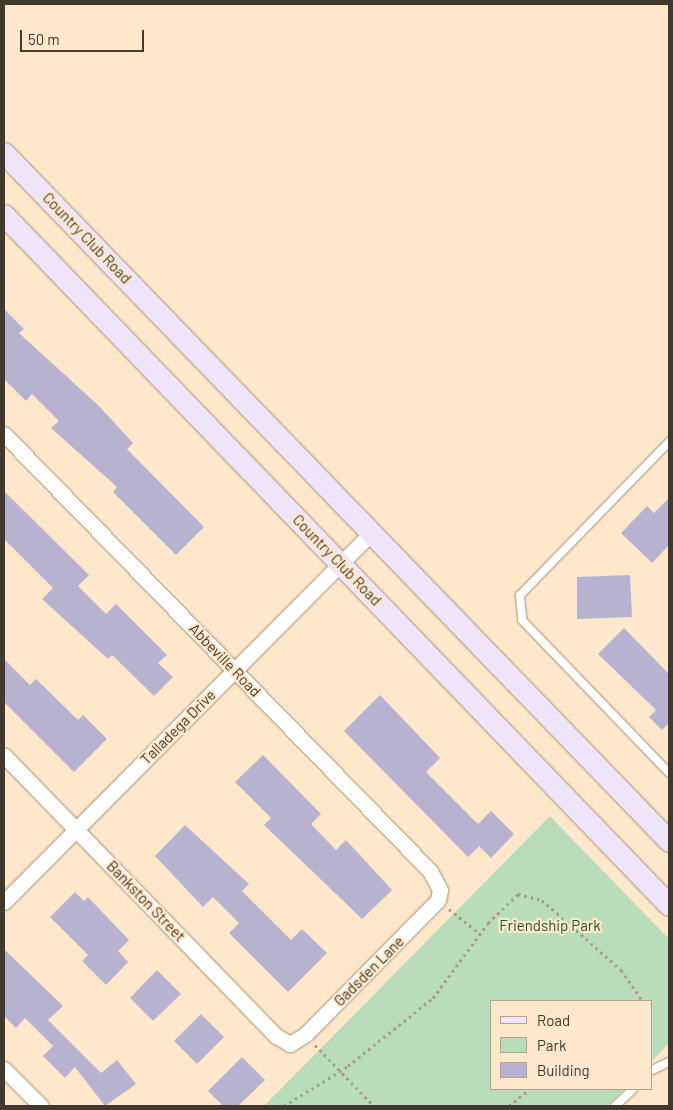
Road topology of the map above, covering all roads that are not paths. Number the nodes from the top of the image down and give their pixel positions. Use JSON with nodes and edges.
{"nodes":[{"id":1,"x":4,"y":153,"type":"edge"},
{"id":2,"x":4,"y":215,"type":"edge"},
{"id":3,"x":4,"y":434,"type":"edge"},
{"id":4,"x":669,"y":442,"type":"edge"},
{"id":5,"x":373,"y":531,"type":"junction"},
{"id":6,"x":341,"y":564,"type":"junction"},
{"id":7,"x":235,"y":670,"type":"junction"},
{"id":8,"x":4,"y":755,"type":"edge"},
{"id":9,"x":669,"y":773,"type":"edge"},
{"id":10,"x":76,"y":829,"type":"junction"},
{"id":11,"x":669,"y":841,"type":"edge"},
{"id":12,"x":440,"y":890,"type":"joint"},
{"id":13,"x":4,"y":902,"type":"edge"},
{"id":14,"x":669,"y":905,"type":"edge"},
{"id":15,"x":290,"y":1044,"type":"joint"},
{"id":16,"x":669,"y":1062,"type":"edge"},
{"id":17,"x":4,"y":1069,"type":"edge"},
{"id":18,"x":653,"y":1070,"type":"edge"},
{"id":19,"x":632,"y":1090,"type":"edge"},
{"id":20,"x":41,"y":1106,"type":"edge"},
{"id":21,"x":615,"y":1106,"type":"edge"}],
"edges":[{"from":1,"to":5,"type":"main road","name":"Country Club Road"},
{"from":2,"to":6,"type":"main road","name":"Country Club Road"},
{"from":3,"to":7,"type":"street","name":"Abbeville Road"},
{"from":4,"to":9,"type":"lane"},
{"from":5,"to":6,"type":"street","name":"Talladega Drive"},
{"from":5,"to":11,"type":"main road","name":"Country Club Road"},
{"from":6,"to":7,"type":"street","name":"Talladega Drive"},
{"from":6,"to":14,"type":"main road","name":"Country Club Road"},
{"from":7,"to":10,"type":"street","name":"Talladega Drive"},
{"from":7,"to":12,"type":"street","name":"Abbeville Road"},
{"from":8,"to":10,"type":"street","name":"Bankston Street"},
{"from":10,"to":13,"type":"street","name":"Talladega Drive"},
{"from":10,"to":15,"type":"street","name":"Bankston Street"},
{"from":12,"to":15,"type":"street","name":"Gadsden Lane"},
{"from":16,"to":18,"type":"lane"},
{"from":17,"to":20,"type":"street"},
{"from":19,"to":21,"type":"lane"}]}
